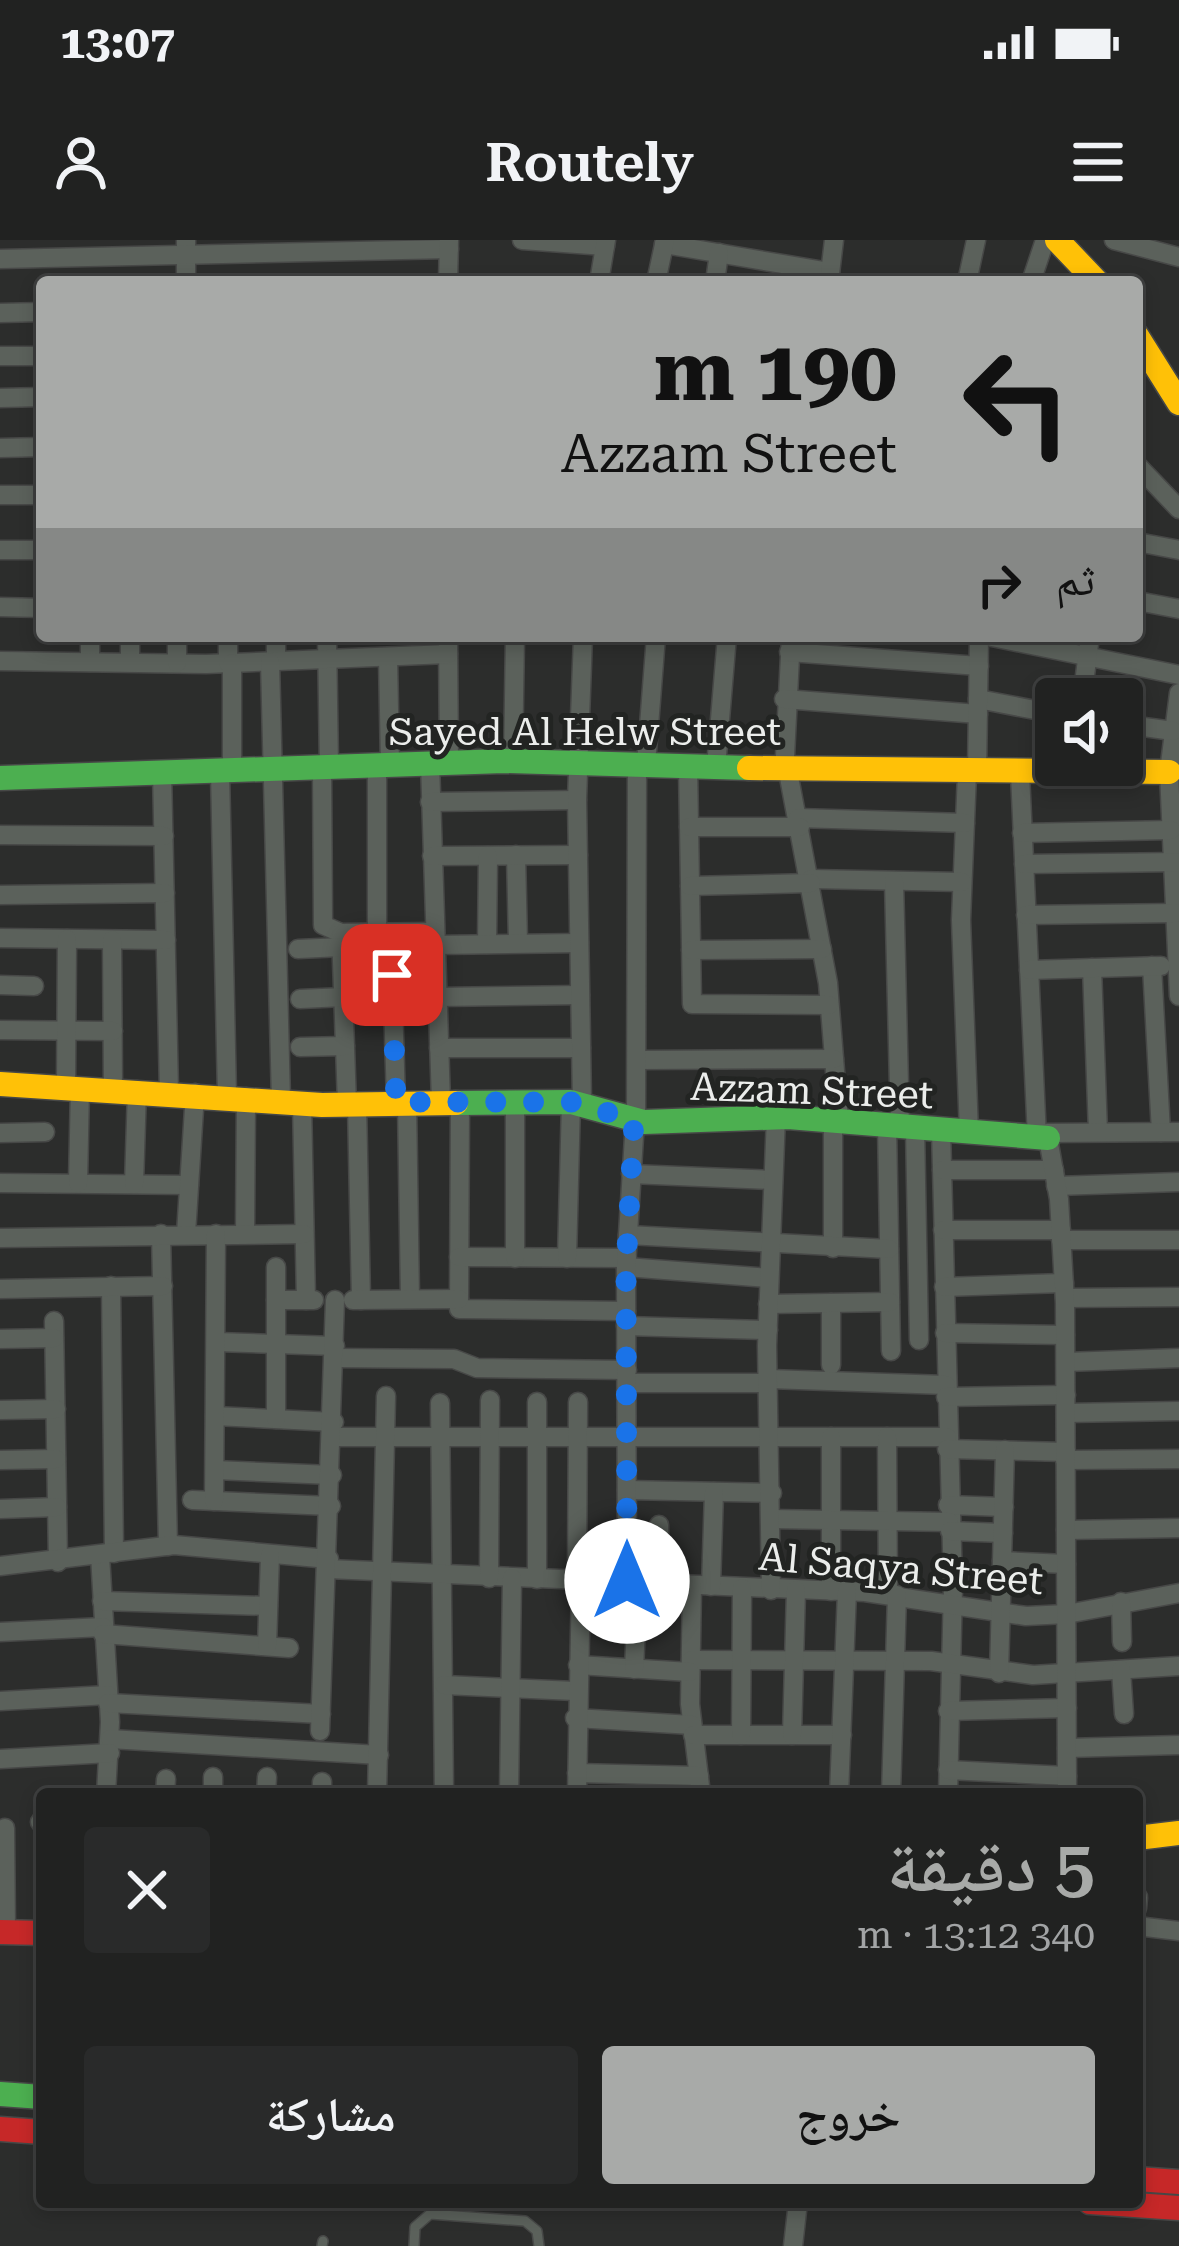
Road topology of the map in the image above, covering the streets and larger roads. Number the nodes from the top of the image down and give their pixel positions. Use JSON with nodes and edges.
{"nodes":[{"id":1,"x":522,"y":240,"type":"edge"},
{"id":2,"x":834,"y":240,"type":"edge"},
{"id":3,"x":974,"y":240,"type":"edge"},
{"id":4,"x":1114,"y":240,"type":"edge"},
{"id":5,"x":1057,"y":241,"type":"edge"},
{"id":6,"x":664,"y":242,"type":"edge"},
{"id":7,"x":606,"y":243,"type":"edge"},
{"id":8,"x":449,"y":244,"type":"edge"},
{"id":9,"x":320,"y":247,"type":"edge"},
{"id":10,"x":186,"y":248,"type":"edge"},
{"id":11,"x":719,"y":253,"type":"junction"},
{"id":12,"x":1179,"y":257,"type":"edge"},
{"id":13,"x":0,"y":259,"type":"edge"},
{"id":14,"x":773,"y":272,"type":"edge"},
{"id":15,"x":448,"y":276,"type":"edge"},
{"id":16,"x":600,"y":276,"type":"edge"},
{"id":17,"x":657,"y":276,"type":"edge"},
{"id":18,"x":716,"y":276,"type":"edge"},
{"id":19,"x":819,"y":276,"type":"edge"},
{"id":20,"x":830,"y":276,"type":"edge"},
{"id":21,"x":968,"y":276,"type":"edge"},
{"id":22,"x":1035,"y":276,"type":"edge"},
{"id":23,"x":1091,"y":276,"type":"edge"},
{"id":24,"x":36,"y":312,"type":"edge"},
{"id":25,"x":0,"y":313,"type":"edge"},
{"id":26,"x":1143,"y":346,"type":"edge"},
{"id":27,"x":0,"y":356,"type":"edge"},
{"id":28,"x":36,"y":356,"type":"edge"},
{"id":29,"x":36,"y":397,"type":"edge"},
{"id":30,"x":0,"y":398,"type":"edge"},
{"id":31,"x":1179,"y":404,"type":"edge"},
{"id":32,"x":36,"y":447,"type":"edge"},
{"id":33,"x":0,"y":448,"type":"edge"},
{"id":34,"x":1143,"y":471,"type":"edge"},
{"id":35,"x":0,"y":495,"type":"edge"},
{"id":36,"x":36,"y":495,"type":"edge"},
{"id":37,"x":1179,"y":508,"type":"edge"},
{"id":38,"x":1143,"y":543,"type":"edge"},
{"id":39,"x":0,"y":550,"type":"edge"},
{"id":40,"x":36,"y":550,"type":"edge"},
{"id":41,"x":1179,"y":550,"type":"edge"},
{"id":42,"x":1143,"y":602,"type":"edge"},
{"id":43,"x":0,"y":607,"type":"edge"},
{"id":44,"x":36,"y":608,"type":"edge"},
{"id":45,"x":1179,"y":609,"type":"edge"},
{"id":46,"x":90,"y":642,"type":"edge"},
{"id":47,"x":130,"y":642,"type":"edge"},
{"id":48,"x":177,"y":642,"type":"edge"},
{"id":49,"x":228,"y":642,"type":"edge"},
{"id":50,"x":275,"y":642,"type":"edge"},
{"id":51,"x":327,"y":642,"type":"edge"},
{"id":52,"x":376,"y":642,"type":"edge"},
{"id":53,"x":515,"y":642,"type":"edge"},
{"id":54,"x":584,"y":642,"type":"edge"},
{"id":55,"x":655,"y":642,"type":"edge"},
{"id":56,"x":726,"y":642,"type":"edge"},
{"id":57,"x":982,"y":642,"type":"edge"},
{"id":58,"x":1047,"y":642,"type":"edge"},
{"id":59,"x":790,"y":644,"type":"edge"},
{"id":60,"x":448,"y":645,"type":"edge"},
{"id":61,"x":1089,"y":646,"type":"edge"},
{"id":62,"x":381,"y":657,"type":"junction"},
{"id":63,"x":327,"y":659,"type":"junction"},
{"id":64,"x":0,"y":662,"type":"edge"},
{"id":65,"x":90,"y":662,"type":"junction"},
{"id":66,"x":130,"y":662,"type":"junction"},
{"id":67,"x":273,"y":662,"type":"junction"},
{"id":68,"x":176,"y":663,"type":"junction"},
{"id":69,"x":230,"y":663,"type":"junction"},
{"id":70,"x":979,"y":666,"type":"junction"},
{"id":71,"x":1179,"y":675,"type":"edge"},
{"id":72,"x":1085,"y":678,"type":"edge"},
{"id":73,"x":1179,"y":694,"type":"edge"},
{"id":74,"x":784,"y":699,"type":"junction"},
{"id":75,"x":978,"y":706,"type":"junction"},
{"id":76,"x":1035,"y":712,"type":"edge"},
{"id":77,"x":1176,"y":723,"type":"edge"},
{"id":78,"x":1143,"y":724,"type":"edge"},
{"id":79,"x":514,"y":761,"type":"junction"},
{"id":80,"x":578,"y":762,"type":"junction"},
{"id":81,"x":440,"y":763,"type":"junction"},
{"id":82,"x":641,"y":764,"type":"junction"},
{"id":83,"x":384,"y":765,"type":"junction"},
{"id":84,"x":688,"y":766,"type":"junction"},
{"id":85,"x":716,"y":766,"type":"junction"},
{"id":86,"x":326,"y":768,"type":"junction"},
{"id":87,"x":786,"y":768,"type":"junction"},
{"id":88,"x":270,"y":770,"type":"junction"},
{"id":89,"x":162,"y":772,"type":"junction"},
{"id":90,"x":226,"y":772,"type":"junction"},
{"id":91,"x":972,"y":773,"type":"junction"},
{"id":92,"x":1035,"y":773,"type":"edge"},
{"id":93,"x":1020,"y":774,"type":"junction"},
{"id":94,"x":1143,"y":775,"type":"edge"},
{"id":95,"x":0,"y":778,"type":"edge"},
{"id":96,"x":1173,"y":778,"type":"edge"},
{"id":97,"x":577,"y":800,"type":"junction"},
{"id":98,"x":430,"y":802,"type":"junction"},
{"id":99,"x":799,"y":822,"type":"junction"},
{"id":100,"x":965,"y":823,"type":"junction"},
{"id":101,"x":688,"y":826,"type":"junction"},
{"id":102,"x":1171,"y":830,"type":"junction"},
{"id":103,"x":1022,"y":833,"type":"junction"},
{"id":104,"x":0,"y":835,"type":"edge"},
{"id":105,"x":164,"y":836,"type":"junction"},
{"id":106,"x":517,"y":855,"type":"junction"},
{"id":107,"x":578,"y":855,"type":"junction"},
{"id":108,"x":432,"y":856,"type":"junction"},
{"id":109,"x":488,"y":856,"type":"junction"},
{"id":110,"x":1176,"y":861,"type":"edge"},
{"id":111,"x":1024,"y":864,"type":"junction"},
{"id":112,"x":811,"y":881,"type":"junction"},
{"id":113,"x":894,"y":881,"type":"junction"},
{"id":114,"x":962,"y":882,"type":"junction"},
{"id":115,"x":690,"y":886,"type":"junction"},
{"id":116,"x":165,"y":893,"type":"junction"},
{"id":117,"x":0,"y":895,"type":"edge"},
{"id":118,"x":1026,"y":915,"type":"junction"},
{"id":119,"x":1177,"y":919,"type":"edge"},
{"id":120,"x":384,"y":933,"type":"junction"},
{"id":121,"x":0,"y":938,"type":"edge"},
{"id":122,"x":67,"y":939,"type":"junction"},
{"id":123,"x":435,"y":939,"type":"junction"},
{"id":124,"x":112,"y":940,"type":"junction"},
{"id":125,"x":166,"y":940,"type":"junction"},
{"id":126,"x":342,"y":940,"type":"junction"},
{"id":127,"x":579,"y":943,"type":"junction"},
{"id":128,"x":487,"y":944,"type":"junction"},
{"id":129,"x":518,"y":944,"type":"junction"},
{"id":130,"x":298,"y":949,"type":"dead end"},
{"id":131,"x":822,"y":949,"type":"junction"},
{"id":132,"x":691,"y":950,"type":"junction"},
{"id":133,"x":1178,"y":965,"type":"edge"},
{"id":134,"x":1152,"y":966,"type":"junction"},
{"id":135,"x":1093,"y":968,"type":"junction"},
{"id":136,"x":1029,"y":970,"type":"junction"},
{"id":137,"x":1178,"y":975,"type":"edge"},
{"id":138,"x":0,"y":986,"type":"edge"},
{"id":139,"x":34,"y":986,"type":"dead end"},
{"id":140,"x":580,"y":995,"type":"junction"},
{"id":141,"x":1179,"y":996,"type":"edge"},
{"id":142,"x":437,"y":997,"type":"junction"},
{"id":143,"x":344,"y":998,"type":"junction"},
{"id":144,"x":300,"y":999,"type":"dead end"},
{"id":145,"x":830,"y":1005,"type":"junction"},
{"id":146,"x":0,"y":1030,"type":"edge"},
{"id":147,"x":66,"y":1030,"type":"junction"},
{"id":148,"x":113,"y":1031,"type":"junction"},
{"id":149,"x":345,"y":1046,"type":"junction"},
{"id":150,"x":300,"y":1047,"type":"dead end"},
{"id":151,"x":439,"y":1048,"type":"junction"},
{"id":152,"x":581,"y":1048,"type":"junction"},
{"id":153,"x":834,"y":1059,"type":"junction"},
{"id":154,"x":637,"y":1060,"type":"junction"},
{"id":155,"x":0,"y":1084,"type":"edge"},
{"id":156,"x":73,"y":1087,"type":"junction"},
{"id":157,"x":125,"y":1089,"type":"junction"},
{"id":158,"x":182,"y":1093,"type":"junction"},
{"id":159,"x":236,"y":1097,"type":"junction"},
{"id":160,"x":515,"y":1101,"type":"junction"},
{"id":161,"x":292,"y":1102,"type":"junction"},
{"id":162,"x":402,"y":1102,"type":"junction"},
{"id":163,"x":450,"y":1102,"type":"junction"},
{"id":164,"x":577,"y":1103,"type":"junction"},
{"id":165,"x":352,"y":1104,"type":"junction"},
{"id":166,"x":776,"y":1116,"type":"junction"},
{"id":167,"x":635,"y":1120,"type":"junction"},
{"id":168,"x":836,"y":1120,"type":"junction"},
{"id":169,"x":911,"y":1127,"type":"junction"},
{"id":170,"x":46,"y":1132,"type":"dead end"},
{"id":171,"x":1098,"y":1132,"type":"junction"},
{"id":172,"x":1170,"y":1132,"type":"edge"},
{"id":173,"x":0,"y":1133,"type":"edge"},
{"id":174,"x":969,"y":1133,"type":"junction"},
{"id":175,"x":1044,"y":1136,"type":"junction"},
{"id":176,"x":942,"y":1170,"type":"junction"},
{"id":177,"x":631,"y":1174,"type":"junction"},
{"id":178,"x":1055,"y":1178,"type":"junction"},
{"id":179,"x":773,"y":1180,"type":"junction"},
{"id":180,"x":1179,"y":1182,"type":"edge"},
{"id":181,"x":0,"y":1183,"type":"edge"},
{"id":182,"x":78,"y":1184,"type":"junction"},
{"id":183,"x":134,"y":1184,"type":"junction"},
{"id":184,"x":189,"y":1186,"type":"junction"},
{"id":185,"x":943,"y":1230,"type":"junction"},
{"id":186,"x":161,"y":1234,"type":"junction"},
{"id":187,"x":186,"y":1234,"type":"junction"},
{"id":188,"x":216,"y":1234,"type":"junction"},
{"id":189,"x":245,"y":1234,"type":"junction"},
{"id":190,"x":304,"y":1234,"type":"junction"},
{"id":191,"x":628,"y":1235,"type":"junction"},
{"id":192,"x":1061,"y":1235,"type":"junction"},
{"id":193,"x":0,"y":1238,"type":"edge"},
{"id":194,"x":1179,"y":1240,"type":"edge"},
{"id":195,"x":771,"y":1246,"type":"junction"},
{"id":196,"x":833,"y":1248,"type":"junction"},
{"id":197,"x":889,"y":1250,"type":"junction"},
{"id":198,"x":460,"y":1257,"type":"junction"},
{"id":199,"x":514,"y":1258,"type":"junction"},
{"id":200,"x":567,"y":1258,"type":"junction"},
{"id":201,"x":627,"y":1263,"type":"junction"},
{"id":202,"x":276,"y":1267,"type":"dead end"},
{"id":203,"x":770,"y":1278,"type":"junction"},
{"id":204,"x":111,"y":1286,"type":"junction"},
{"id":205,"x":163,"y":1286,"type":"junction"},
{"id":206,"x":944,"y":1287,"type":"junction"},
{"id":207,"x":0,"y":1288,"type":"edge"},
{"id":208,"x":1064,"y":1290,"type":"junction"},
{"id":209,"x":1179,"y":1297,"type":"edge"},
{"id":210,"x":410,"y":1299,"type":"junction"},
{"id":211,"x":276,"y":1300,"type":"junction"},
{"id":212,"x":306,"y":1300,"type":"junction"},
{"id":213,"x":335,"y":1300,"type":"junction"},
{"id":214,"x":361,"y":1300,"type":"junction"},
{"id":215,"x":890,"y":1302,"type":"junction"},
{"id":216,"x":831,"y":1303,"type":"junction"},
{"id":217,"x":459,"y":1304,"type":"junction"},
{"id":218,"x":768,"y":1304,"type":"junction"},
{"id":219,"x":626,"y":1318,"type":"junction"},
{"id":220,"x":945,"y":1327,"type":"junction"},
{"id":221,"x":768,"y":1330,"type":"junction"},
{"id":222,"x":1066,"y":1335,"type":"junction"},
{"id":223,"x":0,"y":1339,"type":"edge"},
{"id":224,"x":216,"y":1342,"type":"junction"},
{"id":225,"x":277,"y":1343,"type":"junction"},
{"id":226,"x":891,"y":1351,"type":"dead end"},
{"id":227,"x":335,"y":1352,"type":"junction"},
{"id":228,"x":1179,"y":1358,"type":"edge"},
{"id":229,"x":1066,"y":1362,"type":"junction"},
{"id":230,"x":831,"y":1365,"type":"dead end"},
{"id":231,"x":627,"y":1376,"type":"junction"},
{"id":232,"x":769,"y":1381,"type":"junction"},
{"id":233,"x":946,"y":1391,"type":"junction"},
{"id":234,"x":386,"y":1396,"type":"dead end"},
{"id":235,"x":490,"y":1400,"type":"dead end"},
{"id":236,"x":537,"y":1402,"type":"dead end"},
{"id":237,"x":578,"y":1402,"type":"dead end"},
{"id":238,"x":440,"y":1403,"type":"dead end"},
{"id":239,"x":1066,"y":1404,"type":"junction"},
{"id":240,"x":56,"y":1409,"type":"junction"},
{"id":241,"x":0,"y":1410,"type":"edge"},
{"id":242,"x":1179,"y":1411,"type":"edge"},
{"id":243,"x":215,"y":1416,"type":"junction"},
{"id":244,"x":276,"y":1419,"type":"junction"},
{"id":245,"x":334,"y":1429,"type":"junction"},
{"id":246,"x":385,"y":1437,"type":"junction"},
{"id":247,"x":537,"y":1437,"type":"junction"},
{"id":248,"x":578,"y":1437,"type":"junction"},
{"id":249,"x":627,"y":1437,"type":"junction"},
{"id":250,"x":771,"y":1437,"type":"junction"},
{"id":251,"x":830,"y":1437,"type":"junction"},
{"id":252,"x":887,"y":1437,"type":"junction"},
{"id":253,"x":440,"y":1438,"type":"junction"},
{"id":254,"x":490,"y":1438,"type":"junction"},
{"id":255,"x":947,"y":1443,"type":"junction"},
{"id":256,"x":1006,"y":1450,"type":"junction"},
{"id":257,"x":1066,"y":1456,"type":"junction"},
{"id":258,"x":56,"y":1459,"type":"junction"},
{"id":259,"x":1179,"y":1459,"type":"edge"},
{"id":260,"x":0,"y":1460,"type":"edge"},
{"id":261,"x":214,"y":1470,"type":"junction"},
{"id":262,"x":332,"y":1474,"type":"junction"},
{"id":263,"x":627,"y":1490,"type":"junction"},
{"id":264,"x":714,"y":1492,"type":"junction"},
{"id":265,"x":772,"y":1493,"type":"junction"},
{"id":266,"x":192,"y":1499,"type":"dead end"},
{"id":267,"x":214,"y":1501,"type":"junction"},
{"id":268,"x":331,"y":1506,"type":"junction"},
{"id":269,"x":57,"y":1507,"type":"junction"},
{"id":270,"x":1004,"y":1507,"type":"junction"},
{"id":271,"x":0,"y":1509,"type":"edge"},
{"id":272,"x":771,"y":1519,"type":"junction"},
{"id":273,"x":949,"y":1519,"type":"junction"},
{"id":274,"x":831,"y":1520,"type":"junction"},
{"id":275,"x":888,"y":1521,"type":"junction"},
{"id":276,"x":659,"y":1525,"type":"dead end"},
{"id":277,"x":1179,"y":1528,"type":"edge"},
{"id":278,"x":1066,"y":1530,"type":"junction"},
{"id":279,"x":1003,"y":1533,"type":"junction"},
{"id":280,"x":168,"y":1546,"type":"junction"},
{"id":281,"x":107,"y":1554,"type":"junction"},
{"id":282,"x":270,"y":1555,"type":"junction"},
{"id":283,"x":1003,"y":1561,"type":"junction"},
{"id":284,"x":58,"y":1562,"type":"junction"},
{"id":285,"x":329,"y":1564,"type":"junction"},
{"id":286,"x":1066,"y":1564,"type":"junction"},
{"id":287,"x":0,"y":1567,"type":"edge"},
{"id":288,"x":381,"y":1572,"type":"junction"},
{"id":289,"x":443,"y":1576,"type":"junction"},
{"id":290,"x":489,"y":1578,"type":"junction"},
{"id":291,"x":512,"y":1578,"type":"junction"},
{"id":292,"x":536,"y":1579,"type":"junction"},
{"id":293,"x":579,"y":1580,"type":"junction"},
{"id":294,"x":632,"y":1581,"type":"junction"},
{"id":295,"x":659,"y":1583,"type":"junction"},
{"id":296,"x":702,"y":1586,"type":"junction"},
{"id":297,"x":742,"y":1588,"type":"junction"},
{"id":298,"x":771,"y":1590,"type":"junction"},
{"id":299,"x":796,"y":1590,"type":"junction"},
{"id":300,"x":839,"y":1591,"type":"junction"},
{"id":301,"x":1179,"y":1593,"type":"edge"},
{"id":302,"x":893,"y":1595,"type":"junction"},
{"id":303,"x":102,"y":1601,"type":"junction"},
{"id":304,"x":1121,"y":1601,"type":"junction"},
{"id":305,"x":953,"y":1604,"type":"junction"},
{"id":306,"x":268,"y":1606,"type":"junction"},
{"id":307,"x":1001,"y":1612,"type":"junction"},
{"id":308,"x":1067,"y":1614,"type":"junction"},
{"id":309,"x":104,"y":1630,"type":"junction"},
{"id":310,"x":0,"y":1632,"type":"edge"},
{"id":311,"x":1122,"y":1642,"type":"dead end"},
{"id":312,"x":267,"y":1646,"type":"junction"},
{"id":313,"x":290,"y":1648,"type":"dead end"},
{"id":314,"x":742,"y":1659,"type":"junction"},
{"id":315,"x":895,"y":1659,"type":"junction"},
{"id":316,"x":795,"y":1660,"type":"junction"},
{"id":317,"x":844,"y":1660,"type":"junction"},
{"id":318,"x":950,"y":1664,"type":"junction"},
{"id":319,"x":578,"y":1665,"type":"junction"},
{"id":320,"x":690,"y":1666,"type":"junction"},
{"id":321,"x":1179,"y":1666,"type":"edge"},
{"id":322,"x":634,"y":1669,"type":"junction"},
{"id":323,"x":1121,"y":1670,"type":"junction"},
{"id":324,"x":998,"y":1673,"type":"junction"},
{"id":325,"x":1067,"y":1675,"type":"junction"},
{"id":326,"x":444,"y":1685,"type":"junction"},
{"id":327,"x":511,"y":1688,"type":"junction"},
{"id":328,"x":575,"y":1691,"type":"junction"},
{"id":329,"x":108,"y":1699,"type":"junction"},
{"id":330,"x":0,"y":1701,"type":"edge"},
{"id":331,"x":1067,"y":1708,"type":"junction"},
{"id":332,"x":994,"y":1710,"type":"junction"},
{"id":333,"x":948,"y":1711,"type":"junction"},
{"id":334,"x":1124,"y":1714,"type":"dead end"},
{"id":335,"x":575,"y":1718,"type":"junction"},
{"id":336,"x":692,"y":1730,"type":"junction"},
{"id":337,"x":741,"y":1735,"type":"junction"},
{"id":338,"x":792,"y":1735,"type":"junction"},
{"id":339,"x":842,"y":1735,"type":"junction"},
{"id":340,"x":1179,"y":1745,"type":"edge"},
{"id":341,"x":110,"y":1746,"type":"junction"},
{"id":342,"x":1066,"y":1748,"type":"junction"},
{"id":343,"x":379,"y":1755,"type":"junction"},
{"id":344,"x":0,"y":1759,"type":"edge"},
{"id":345,"x":947,"y":1770,"type":"junction"},
{"id":346,"x":577,"y":1773,"type":"junction"},
{"id":347,"x":700,"y":1785,"type":"edge"},
{"id":348,"x":1067,"y":1785,"type":"edge"},
{"id":349,"x":106,"y":1788,"type":"edge"},
{"id":350,"x":377,"y":1788,"type":"edge"},
{"id":351,"x":444,"y":1788,"type":"edge"},
{"id":352,"x":509,"y":1788,"type":"edge"},
{"id":353,"x":577,"y":1788,"type":"edge"},
{"id":354,"x":839,"y":1788,"type":"edge"},
{"id":355,"x":891,"y":1788,"type":"edge"},
{"id":356,"x":948,"y":1788,"type":"edge"},
{"id":357,"x":5,"y":1828,"type":"dead end"},
{"id":358,"x":1179,"y":1833,"type":"edge"},
{"id":359,"x":1143,"y":1837,"type":"edge"},
{"id":360,"x":3,"y":1855,"type":"edge"},
{"id":361,"x":1143,"y":1927,"type":"edge"},
{"id":362,"x":1179,"y":1931,"type":"edge"},
{"id":363,"x":3,"y":1932,"type":"edge"},
{"id":364,"x":36,"y":1933,"type":"edge"},
{"id":365,"x":0,"y":2094,"type":"edge"},
{"id":366,"x":36,"y":2096,"type":"edge"},
{"id":367,"x":0,"y":2129,"type":"edge"},
{"id":368,"x":36,"y":2132,"type":"edge"},
{"id":369,"x":1143,"y":2179,"type":"edge"},
{"id":370,"x":1179,"y":2182,"type":"edge"},
{"id":371,"x":1143,"y":2206,"type":"edge"},
{"id":372,"x":797,"y":2208,"type":"edge"},
{"id":373,"x":1179,"y":2209,"type":"edge"},
{"id":374,"x":793,"y":2246,"type":"edge"}],
"edges":[{"from":1,"to":7,"type":"street"},
{"from":2,"to":20,"type":"street"},
{"from":3,"to":21,"type":"street"},
{"from":4,"to":12,"type":"street"},
{"from":5,"to":22,"type":"street"},
{"from":5,"to":23,"type":"street"},
{"from":6,"to":11,"type":"street"},
{"from":6,"to":17,"type":"street"},
{"from":7,"to":16,"type":"street"},
{"from":8,"to":9,"type":"street"},
{"from":8,"to":15,"type":"street"},
{"from":9,"to":10,"type":"street"},
{"from":10,"to":13,"type":"street"},
{"from":11,"to":14,"type":"street"},
{"from":11,"to":18,"type":"street"},
{"from":14,"to":19,"type":"street"},
{"from":24,"to":25,"type":"street"},
{"from":26,"to":31,"type":"street"},
{"from":27,"to":28,"type":"street"},
{"from":29,"to":30,"type":"street"},
{"from":32,"to":33,"type":"street"},
{"from":34,"to":37,"type":"street"},
{"from":35,"to":36,"type":"street"},
{"from":38,"to":41,"type":"street"},
{"from":39,"to":40,"type":"street"},
{"from":42,"to":45,"type":"street"},
{"from":43,"to":44,"type":"street"},
{"from":46,"to":65,"type":"street"},
{"from":47,"to":66,"type":"street"},
{"from":48,"to":68,"type":"street"},
{"from":49,"to":69,"type":"street"},
{"from":50,"to":67,"type":"street"},
{"from":51,"to":63,"type":"street"},
{"from":52,"to":62,"type":"street"},
{"from":53,"to":79,"type":"street"},
{"from":54,"to":80,"type":"street"},
{"from":55,"to":82,"type":"street"},
{"from":56,"to":85,"type":"street"},
{"from":57,"to":70,"type":"street"},
{"from":58,"to":61,"type":"street"},
{"from":59,"to":70,"type":"street"},
{"from":59,"to":74,"type":"street"},
{"from":60,"to":62,"type":"street"},
{"from":60,"to":81,"type":"street"},
{"from":61,"to":71,"type":"street"},
{"from":61,"to":72,"type":"street"},
{"from":62,"to":63,"type":"street"},
{"from":62,"to":83,"type":"street"},
{"from":63,"to":67,"type":"street"},
{"from":63,"to":86,"type":"street"},
{"from":64,"to":65,"type":"street"},
{"from":65,"to":66,"type":"street"},
{"from":66,"to":68,"type":"street"},
{"from":67,"to":69,"type":"street"},
{"from":67,"to":88,"type":"street"},
{"from":68,"to":69,"type":"street"},
{"from":69,"to":90,"type":"street"},
{"from":70,"to":75,"type":"street"},
{"from":73,"to":77,"type":"street"},
{"from":74,"to":75,"type":"street"},
{"from":74,"to":87,"type":"street"},
{"from":75,"to":76,"type":"street"},
{"from":75,"to":91,"type":"street"},
{"from":77,"to":78,"type":"street"},
{"from":77,"to":96,"type":"street"},
{"from":79,"to":80,"type":"street","name":"Sayed Al Helw Street"},
{"from":79,"to":81,"type":"street","name":"Sayed Al Helw Street"},
{"from":80,"to":82,"type":"street","name":"Sayed Al Helw Street"},
{"from":80,"to":97,"type":"street"},
{"from":81,"to":83,"type":"street","name":"Sayed Al Helw Street"},
{"from":81,"to":98,"type":"street"},
{"from":82,"to":84,"type":"street","name":"Sayed Al Helw Street"},
{"from":82,"to":154,"type":"street"},
{"from":83,"to":86,"type":"street","name":"Sayed Al Helw Street"},
{"from":83,"to":120,"type":"street"},
{"from":84,"to":85,"type":"street","name":"Sayed Al Helw Street"},
{"from":84,"to":101,"type":"street"},
{"from":85,"to":87,"type":"street","name":"Sayed Al Helw Street"},
{"from":86,"to":88,"type":"street","name":"Sayed Al Helw Street"},
{"from":86,"to":126,"type":"street"},
{"from":87,"to":91,"type":"street","name":"Sayed Al Helw Street"},
{"from":87,"to":99,"type":"street"},
{"from":88,"to":90,"type":"street","name":"Sayed Al Helw Street"},
{"from":88,"to":161,"type":"street"},
{"from":89,"to":90,"type":"street","name":"Sayed Al Helw Street"},
{"from":89,"to":95,"type":"street","name":"Sayed Al Helw Street"},
{"from":89,"to":105,"type":"street"},
{"from":90,"to":159,"type":"street"},
{"from":91,"to":93,"type":"street","name":"Sayed Al Helw Street"},
{"from":91,"to":100,"type":"street"},
{"from":92,"to":93,"type":"street","name":"Sayed Al Helw Street"},
{"from":93,"to":103,"type":"street"},
{"from":94,"to":96,"type":"street","name":"Sayed Al Helw Street"},
{"from":96,"to":102,"type":"street"},
{"from":97,"to":98,"type":"street"},
{"from":97,"to":107,"type":"street"},
{"from":98,"to":108,"type":"street"},
{"from":99,"to":100,"type":"street"},
{"from":99,"to":101,"type":"street"},
{"from":99,"to":112,"type":"street"},
{"from":100,"to":114,"type":"street"},
{"from":101,"to":115,"type":"street"},
{"from":102,"to":103,"type":"street"},
{"from":102,"to":110,"type":"street"},
{"from":103,"to":111,"type":"street"},
{"from":104,"to":105,"type":"street"},
{"from":105,"to":116,"type":"street"},
{"from":106,"to":107,"type":"street"},
{"from":106,"to":109,"type":"street"},
{"from":106,"to":129,"type":"street"},
{"from":107,"to":127,"type":"street"},
{"from":108,"to":109,"type":"street"},
{"from":108,"to":123,"type":"street"},
{"from":109,"to":128,"type":"street"},
{"from":110,"to":111,"type":"street"},
{"from":110,"to":119,"type":"street"},
{"from":111,"to":118,"type":"street"},
{"from":112,"to":113,"type":"street"},
{"from":112,"to":115,"type":"street"},
{"from":112,"to":131,"type":"street"},
{"from":113,"to":114,"type":"street"},
{"from":113,"to":169,"type":"street"},
{"from":114,"to":174,"type":"street"},
{"from":115,"to":132,"type":"street"},
{"from":116,"to":117,"type":"street"},
{"from":116,"to":125,"type":"street"},
{"from":118,"to":119,"type":"street"},
{"from":118,"to":136,"type":"street"},
{"from":119,"to":133,"type":"street"},
{"from":120,"to":123,"type":"street"},
{"from":120,"to":126,"type":"street"},
{"from":120,"to":162,"type":"street"},
{"from":121,"to":122,"type":"street"},
{"from":122,"to":124,"type":"street"},
{"from":122,"to":147,"type":"street"},
{"from":123,"to":128,"type":"street"},
{"from":123,"to":142,"type":"street"},
{"from":124,"to":125,"type":"street"},
{"from":124,"to":148,"type":"street"},
{"from":125,"to":158,"type":"street"},
{"from":126,"to":130,"type":"street"},
{"from":126,"to":143,"type":"street"},
{"from":127,"to":129,"type":"street"},
{"from":127,"to":140,"type":"street"},
{"from":128,"to":129,"type":"street"},
{"from":131,"to":132,"type":"street"},
{"from":131,"to":145,"type":"street"},
{"from":132,"to":145,"type":"street"},
{"from":133,"to":134,"type":"street"},
{"from":133,"to":137,"type":"street"},
{"from":134,"to":135,"type":"street"},
{"from":134,"to":172,"type":"street"},
{"from":135,"to":136,"type":"street"},
{"from":135,"to":171,"type":"street"},
{"from":136,"to":175,"type":"street"},
{"from":137,"to":141,"type":"street"},
{"from":138,"to":139,"type":"street"},
{"from":140,"to":142,"type":"street"},
{"from":140,"to":152,"type":"street"},
{"from":142,"to":151,"type":"street"},
{"from":143,"to":144,"type":"street"},
{"from":143,"to":149,"type":"street"},
{"from":145,"to":153,"type":"street"},
{"from":146,"to":147,"type":"street"},
{"from":147,"to":148,"type":"street"},
{"from":147,"to":156,"type":"street"},
{"from":148,"to":157,"type":"street"},
{"from":149,"to":150,"type":"street"},
{"from":149,"to":165,"type":"street"},
{"from":151,"to":152,"type":"street"},
{"from":151,"to":163,"type":"street"},
{"from":152,"to":164,"type":"street"},
{"from":153,"to":154,"type":"street"},
{"from":153,"to":168,"type":"street"},
{"from":154,"to":167,"type":"street"},
{"from":155,"to":156,"type":"street","name":"Azzam Street"},
{"from":156,"to":157,"type":"street","name":"Azzam Street"},
{"from":156,"to":182,"type":"street"},
{"from":157,"to":158,"type":"street","name":"Azzam Street"},
{"from":157,"to":183,"type":"street"},
{"from":158,"to":159,"type":"street","name":"Azzam Street"},
{"from":158,"to":184,"type":"street"},
{"from":159,"to":161,"type":"street","name":"Azzam Street"},
{"from":159,"to":189,"type":"street"},
{"from":160,"to":163,"type":"street","name":"Azzam Street"},
{"from":160,"to":164,"type":"street","name":"Azzam Street"},
{"from":160,"to":199,"type":"street"},
{"from":161,"to":165,"type":"street","name":"Azzam Street"},
{"from":161,"to":190,"type":"street"},
{"from":162,"to":163,"type":"street","name":"Azzam Street"},
{"from":162,"to":165,"type":"street","name":"Azzam Street"},
{"from":162,"to":210,"type":"street"},
{"from":163,"to":198,"type":"street"},
{"from":164,"to":167,"type":"street","name":"Azzam Street"},
{"from":164,"to":200,"type":"street"},
{"from":165,"to":214,"type":"street"},
{"from":166,"to":167,"type":"street","name":"Azzam Street"},
{"from":166,"to":168,"type":"street","name":"Azzam Street"},
{"from":166,"to":179,"type":"street"},
{"from":167,"to":177,"type":"street"},
{"from":168,"to":169,"type":"street","name":"Azzam Street"},
{"from":168,"to":196,"type":"street"},
{"from":169,"to":174,"type":"street","name":"Azzam Street"},
{"from":169,"to":176,"type":"street"},
{"from":169,"to":197,"type":"street"},
{"from":169,"to":220,"type":"street"},
{"from":170,"to":173,"type":"street"},
{"from":171,"to":172,"type":"street","name":"Azzam Street"},
{"from":171,"to":175,"type":"street","name":"Azzam Street"},
{"from":174,"to":175,"type":"street","name":"Azzam Street"},
{"from":175,"to":178,"type":"street"},
{"from":176,"to":178,"type":"street"},
{"from":176,"to":185,"type":"street"},
{"from":177,"to":179,"type":"street"},
{"from":177,"to":191,"type":"street"},
{"from":178,"to":180,"type":"street"},
{"from":178,"to":192,"type":"street"},
{"from":179,"to":195,"type":"street"},
{"from":181,"to":182,"type":"street"},
{"from":182,"to":183,"type":"street"},
{"from":183,"to":184,"type":"street"},
{"from":184,"to":187,"type":"street"},
{"from":185,"to":192,"type":"street"},
{"from":185,"to":206,"type":"street"},
{"from":186,"to":187,"type":"street"},
{"from":186,"to":193,"type":"street"},
{"from":186,"to":205,"type":"street"},
{"from":187,"to":188,"type":"street"},
{"from":188,"to":189,"type":"street"},
{"from":188,"to":224,"type":"street"},
{"from":189,"to":190,"type":"street"},
{"from":190,"to":212,"type":"street"},
{"from":191,"to":195,"type":"street"},
{"from":191,"to":201,"type":"street"},
{"from":192,"to":194,"type":"street"},
{"from":192,"to":208,"type":"street"},
{"from":195,"to":196,"type":"street"},
{"from":195,"to":203,"type":"street"},
{"from":196,"to":197,"type":"street"},
{"from":197,"to":215,"type":"street"},
{"from":198,"to":199,"type":"street"},
{"from":198,"to":217,"type":"street"},
{"from":199,"to":200,"type":"street"},
{"from":200,"to":201,"type":"street"},
{"from":201,"to":203,"type":"street"},
{"from":201,"to":219,"type":"street"},
{"from":202,"to":211,"type":"street"},
{"from":203,"to":218,"type":"street"},
{"from":204,"to":205,"type":"street"},
{"from":204,"to":207,"type":"street"},
{"from":204,"to":281,"type":"street"},
{"from":205,"to":280,"type":"street"},
{"from":206,"to":208,"type":"street"},
{"from":206,"to":220,"type":"street"},
{"from":208,"to":209,"type":"street"},
{"from":208,"to":222,"type":"street"},
{"from":210,"to":214,"type":"street"},
{"from":210,"to":217,"type":"street"},
{"from":211,"to":212,"type":"street"},
{"from":211,"to":225,"type":"street"},
{"from":212,"to":213,"type":"street"},
{"from":213,"to":214,"type":"street"},
{"from":213,"to":227,"type":"street"},
{"from":215,"to":216,"type":"street"},
{"from":215,"to":226,"type":"street"},
{"from":216,"to":218,"type":"street"},
{"from":216,"to":230,"type":"street"},
{"from":217,"to":219,"type":"street"},
{"from":218,"to":221,"type":"street"},
{"from":219,"to":221,"type":"street"},
{"from":219,"to":231,"type":"street"},
{"from":220,"to":222,"type":"street"},
{"from":220,"to":233,"type":"street"},
{"from":221,"to":232,"type":"street"},
{"from":222,"to":229,"type":"street"},
{"from":223,"to":240,"type":"street"},
{"from":224,"to":225,"type":"street"},
{"from":224,"to":243,"type":"street"},
{"from":225,"to":227,"type":"street"},
{"from":225,"to":244,"type":"street"},
{"from":227,"to":231,"type":"street"},
{"from":227,"to":245,"type":"street"},
{"from":228,"to":229,"type":"street"},
{"from":229,"to":239,"type":"street"},
{"from":231,"to":232,"type":"street"},
{"from":231,"to":249,"type":"street"},
{"from":232,"to":233,"type":"street"},
{"from":232,"to":250,"type":"street"},
{"from":233,"to":239,"type":"street"},
{"from":233,"to":255,"type":"street"},
{"from":234,"to":246,"type":"street"},
{"from":235,"to":254,"type":"street"},
{"from":236,"to":247,"type":"street"},
{"from":237,"to":248,"type":"street"},
{"from":238,"to":253,"type":"street"},
{"from":239,"to":242,"type":"street"},
{"from":239,"to":257,"type":"street"},
{"from":240,"to":241,"type":"street"},
{"from":240,"to":258,"type":"street"},
{"from":243,"to":244,"type":"street"},
{"from":243,"to":261,"type":"street"},
{"from":244,"to":245,"type":"street"},
{"from":245,"to":246,"type":"street"},
{"from":245,"to":262,"type":"street"},
{"from":246,"to":253,"type":"street"},
{"from":246,"to":288,"type":"street"},
{"from":247,"to":248,"type":"street"},
{"from":247,"to":254,"type":"street"},
{"from":247,"to":292,"type":"street"},
{"from":248,"to":249,"type":"street"},
{"from":248,"to":293,"type":"street"},
{"from":249,"to":250,"type":"street"},
{"from":249,"to":263,"type":"street"},
{"from":250,"to":251,"type":"street"},
{"from":250,"to":265,"type":"street"},
{"from":251,"to":252,"type":"street"},
{"from":251,"to":274,"type":"street"},
{"from":252,"to":255,"type":"street"},
{"from":252,"to":275,"type":"street"},
{"from":253,"to":254,"type":"street"},
{"from":253,"to":289,"type":"street"},
{"from":254,"to":290,"type":"street"},
{"from":255,"to":256,"type":"street"},
{"from":255,"to":273,"type":"street"},
{"from":256,"to":257,"type":"street"},
{"from":256,"to":270,"type":"street"},
{"from":257,"to":259,"type":"street"},
{"from":257,"to":278,"type":"street"},
{"from":258,"to":260,"type":"street"},
{"from":258,"to":269,"type":"street"},
{"from":261,"to":262,"type":"street"},
{"from":261,"to":267,"type":"street"},
{"from":262,"to":268,"type":"street"},
{"from":263,"to":264,"type":"street"},
{"from":263,"to":294,"type":"street"},
{"from":264,"to":265,"type":"street"},
{"from":264,"to":296,"type":"street"},
{"from":265,"to":272,"type":"street"},
{"from":266,"to":267,"type":"street"},
{"from":267,"to":268,"type":"street"},
{"from":268,"to":285,"type":"street"},
{"from":269,"to":271,"type":"street"},
{"from":269,"to":284,"type":"street"},
{"from":270,"to":273,"type":"street"},
{"from":270,"to":279,"type":"street"},
{"from":272,"to":274,"type":"street"},
{"from":272,"to":298,"type":"street"},
{"from":273,"to":275,"type":"street"},
{"from":273,"to":279,"type":"street"},
{"from":273,"to":305,"type":"street"},
{"from":274,"to":275,"type":"street"},
{"from":274,"to":300,"type":"street"},
{"from":275,"to":302,"type":"street"},
{"from":276,"to":295,"type":"street"},
{"from":277,"to":278,"type":"street"},
{"from":278,"to":286,"type":"street"},
{"from":279,"to":283,"type":"street"},
{"from":280,"to":281,"type":"street","name":"Al Saqya Street"},
{"from":280,"to":282,"type":"street","name":"Al Saqya Street"},
{"from":281,"to":284,"type":"street","name":"Al Saqya Street"},
{"from":281,"to":303,"type":"street"},
{"from":282,"to":285,"type":"street","name":"Al Saqya Street"},
{"from":282,"to":306,"type":"street"},
{"from":283,"to":286,"type":"street"},
{"from":283,"to":307,"type":"street"},
{"from":284,"to":287,"type":"street","name":"Al Saqya Street"},
{"from":285,"to":288,"type":"street","name":"Al Saqya Street"},
{"from":285,"to":329,"type":"street"},
{"from":286,"to":308,"type":"street"},
{"from":288,"to":289,"type":"street","name":"Al Saqya Street"},
{"from":288,"to":343,"type":"street"},
{"from":289,"to":290,"type":"street","name":"Al Saqya Street"},
{"from":289,"to":326,"type":"street"},
{"from":290,"to":291,"type":"street","name":"Al Saqya Street"},
{"from":291,"to":292,"type":"street","name":"Al Saqya Street"},
{"from":291,"to":327,"type":"street"},
{"from":292,"to":293,"type":"street","name":"Al Saqya Street"},
{"from":293,"to":294,"type":"street","name":"Al Saqya Street"},
{"from":293,"to":319,"type":"street"},
{"from":294,"to":295,"type":"street","name":"Al Saqya Street"},
{"from":294,"to":322,"type":"street"},
{"from":295,"to":296,"type":"street","name":"Al Saqya Street"},
{"from":296,"to":297,"type":"street","name":"Al Saqya Street"},
{"from":296,"to":320,"type":"street"},
{"from":297,"to":298,"type":"street","name":"Al Saqya Street"},
{"from":297,"to":314,"type":"street"},
{"from":298,"to":299,"type":"street","name":"Al Saqya Street"},
{"from":299,"to":300,"type":"street","name":"Al Saqya Street"},
{"from":299,"to":316,"type":"street"},
{"from":300,"to":302,"type":"street","name":"Al Saqya Street"},
{"from":300,"to":317,"type":"street"},
{"from":301,"to":304,"type":"street","name":"Al Saqya Street"},
{"from":302,"to":305,"type":"street","name":"Al Saqya Street"},
{"from":302,"to":315,"type":"street"},
{"from":303,"to":306,"type":"street"},
{"from":303,"to":309,"type":"street"},
{"from":304,"to":308,"type":"street","name":"Al Saqya Street"},
{"from":304,"to":311,"type":"street"},
{"from":305,"to":307,"type":"street","name":"Al Saqya Street"},
{"from":305,"to":318,"type":"street"},
{"from":306,"to":312,"type":"street"},
{"from":307,"to":308,"type":"street","name":"Al Saqya Street"},
{"from":307,"to":324,"type":"street"},
{"from":308,"to":325,"type":"street"},
{"from":309,"to":310,"type":"street"},
{"from":309,"to":312,"type":"street"},
{"from":309,"to":329,"type":"street"},
{"from":312,"to":313,"type":"street"},
{"from":314,"to":316,"type":"street"},
{"from":314,"to":320,"type":"street"},
{"from":314,"to":337,"type":"street"},
{"from":315,"to":317,"type":"street"},
{"from":315,"to":318,"type":"street"},
{"from":315,"to":355,"type":"street"},
{"from":316,"to":317,"type":"street"},
{"from":316,"to":338,"type":"street"},
{"from":317,"to":339,"type":"street"},
{"from":318,"to":324,"type":"street"},
{"from":318,"to":333,"type":"street"},
{"from":319,"to":322,"type":"street"},
{"from":319,"to":328,"type":"street"},
{"from":320,"to":322,"type":"street"},
{"from":320,"to":336,"type":"street"},
{"from":321,"to":323,"type":"street"},
{"from":323,"to":325,"type":"street"},
{"from":323,"to":334,"type":"street"},
{"from":324,"to":325,"type":"street"},
{"from":324,"to":332,"type":"street"},
{"from":325,"to":331,"type":"street"},
{"from":326,"to":327,"type":"street"},
{"from":326,"to":351,"type":"street"},
{"from":327,"to":328,"type":"street"},
{"from":327,"to":352,"type":"street"},
{"from":328,"to":335,"type":"street"},
{"from":329,"to":330,"type":"street"},
{"from":329,"to":341,"type":"street"},
{"from":331,"to":332,"type":"street"},
{"from":331,"to":342,"type":"street"},
{"from":332,"to":333,"type":"street"},
{"from":333,"to":345,"type":"street"},
{"from":335,"to":336,"type":"street"},
{"from":335,"to":346,"type":"street"},
{"from":336,"to":337,"type":"street"},
{"from":336,"to":347,"type":"street"},
{"from":337,"to":338,"type":"street"},
{"from":338,"to":339,"type":"street"},
{"from":339,"to":354,"type":"street"},
{"from":340,"to":342,"type":"street"},
{"from":341,"to":343,"type":"street"},
{"from":341,"to":344,"type":"street"},
{"from":341,"to":349,"type":"street"},
{"from":342,"to":348,"type":"street"},
{"from":343,"to":350,"type":"street"},
{"from":345,"to":348,"type":"street"},
{"from":345,"to":356,"type":"street"},
{"from":346,"to":347,"type":"street"},
{"from":346,"to":353,"type":"street"},
{"from":357,"to":360,"type":"street"},
{"from":358,"to":359,"type":"street"},
{"from":360,"to":363,"type":"street"},
{"from":361,"to":362,"type":"street"},
{"from":363,"to":364,"type":"street"},
{"from":365,"to":366,"type":"street"},
{"from":367,"to":368,"type":"street"},
{"from":369,"to":370,"type":"street"},
{"from":371,"to":373,"type":"street"},
{"from":372,"to":374,"type":"street"}]}
